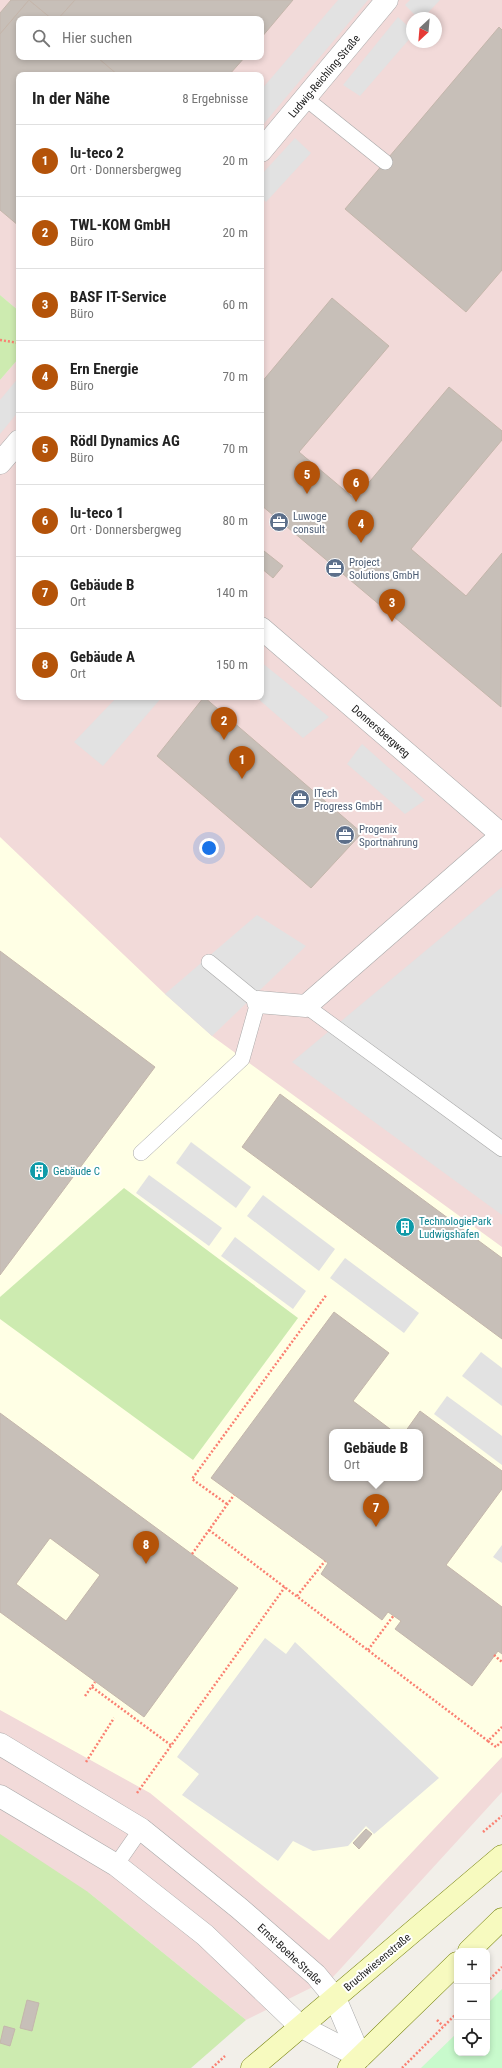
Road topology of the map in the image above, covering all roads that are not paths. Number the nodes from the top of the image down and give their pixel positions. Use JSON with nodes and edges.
{"nodes":[{"id":1,"x":387,"y":0,"type":"edge"},
{"id":2,"x":305,"y":98,"type":"junction"},
{"id":3,"x":264,"y":147,"type":"edge"},
{"id":4,"x":385,"y":162,"type":"dead end"},
{"id":5,"x":16,"y":444,"type":"edge"},
{"id":6,"x":0,"y":463,"type":"edge"},
{"id":7,"x":264,"y":631,"type":"edge"},
{"id":8,"x":502,"y":835,"type":"edge"},
{"id":9,"x":209,"y":962,"type":"dead end"},
{"id":10,"x":258,"y":1002,"type":"junction"},
{"id":11,"x":306,"y":1006,"type":"junction"},
{"id":12,"x":502,"y":1149,"type":"edge"},
{"id":13,"x":141,"y":1153,"type":"dead end"},
{"id":14,"x":0,"y":1744,"type":"edge"},
{"id":15,"x":0,"y":1796,"type":"edge"},
{"id":16,"x":141,"y":1829,"type":"junction"},
{"id":17,"x":502,"y":1856,"type":"edge"},
{"id":18,"x":116,"y":1866,"type":"junction"},
{"id":19,"x":502,"y":1919,"type":"edge"},
{"id":20,"x":472,"y":1948,"type":"edge"},
{"id":21,"x":454,"y":1966,"type":"edge"},
{"id":22,"x":335,"y":1998,"type":"junction"},
{"id":23,"x":300,"y":2026,"type":"junction"},
{"id":24,"x":354,"y":2063,"type":"edge"},
{"id":25,"x":252,"y":2068,"type":"edge"}],
"edges":[{"from":1,"to":2,"type":"street","name":"Ludwig-Reichling-Straße"},
{"from":2,"to":3,"type":"street","name":"Ludwig-Reichling-Straße"},
{"from":2,"to":4,"type":"lane"},
{"from":5,"to":6,"type":"street"},
{"from":7,"to":8,"type":"street","name":"Donnersbergweg"},
{"from":8,"to":11,"type":"street","name":"Donnersbergweg"},
{"from":9,"to":10,"type":"lane"},
{"from":10,"to":11,"type":"street"},
{"from":10,"to":13,"type":"lane"},
{"from":11,"to":12,"type":"lane"},
{"from":14,"to":16,"type":"street","name":"Ernst-Boehe-Straße"},
{"from":15,"to":18,"type":"street"},
{"from":16,"to":18,"type":"lane"},
{"from":16,"to":22,"type":"street","name":"Ernst-Boehe-Straße"},
{"from":17,"to":22,"type":"main road","name":"Bruchwiesenstraße"},
{"from":18,"to":23,"type":"street"},
{"from":19,"to":20,"type":"main road"},
{"from":21,"to":24,"type":"main road"},
{"from":22,"to":23,"type":"main road","name":"Bruchwiesenstraße"},
{"from":22,"to":24,"type":"street","name":"Ernst-Boehe-Straße"},
{"from":23,"to":24,"type":"street"},
{"from":23,"to":25,"type":"main road","name":"Bruchwiesenstraße"}]}
